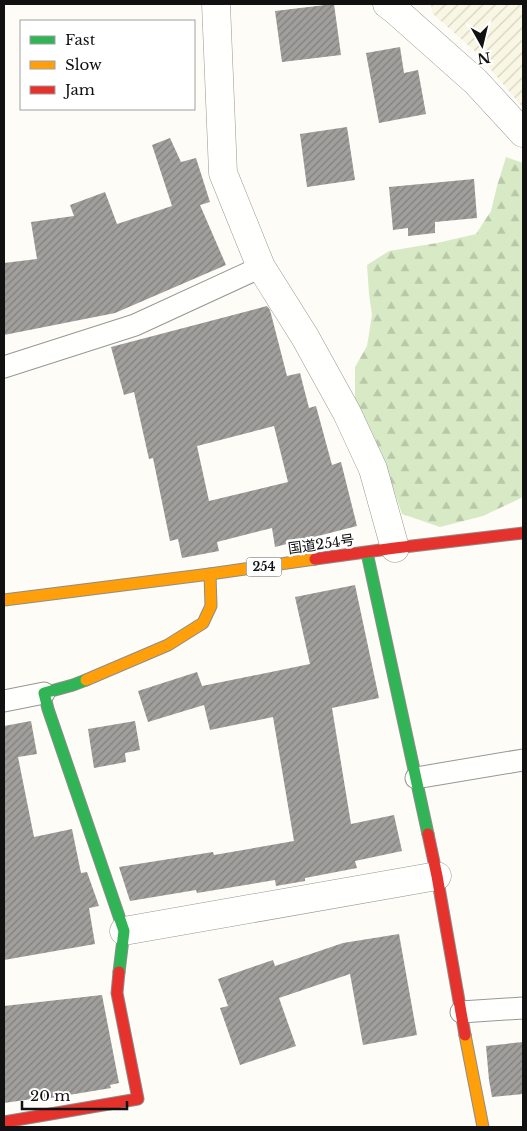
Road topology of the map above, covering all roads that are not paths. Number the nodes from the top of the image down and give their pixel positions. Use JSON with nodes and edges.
{"nodes":[{"id":1,"x":216,"y":4,"type":"edge"},
{"id":2,"x":387,"y":4,"type":"edge"},
{"id":3,"x":523,"y":132,"type":"edge"},
{"id":4,"x":262,"y":267,"type":"junction"},
{"id":5,"x":4,"y":367,"type":"edge"},
{"id":6,"x":523,"y":532,"type":"edge"},
{"id":7,"x":395,"y":548,"type":"junction"},
{"id":8,"x":367,"y":553,"type":"junction"},
{"id":9,"x":210,"y":574,"type":"junction"},
{"id":10,"x":4,"y":600,"type":"edge"},
{"id":11,"x":44,"y":693,"type":"junction"},
{"id":12,"x":4,"y":701,"type":"edge"},
{"id":13,"x":523,"y":760,"type":"edge"},
{"id":14,"x":416,"y":778,"type":"junction"},
{"id":15,"x":437,"y":876,"type":"junction"},
{"id":16,"x":124,"y":931,"type":"junction"},
{"id":17,"x":523,"y":1008,"type":"edge"},
{"id":18,"x":461,"y":1012,"type":"junction"},
{"id":19,"x":4,"y":1122,"type":"edge"},
{"id":20,"x":483,"y":1127,"type":"edge"}],
"edges":[{"from":1,"to":4,"type":"street"},
{"from":2,"to":3,"type":"street"},
{"from":4,"to":5,"type":"lane"},
{"from":4,"to":7,"type":"street"},
{"from":6,"to":7,"type":"main road","name":"国道254号","number":"254"},
{"from":7,"to":8,"type":"main road","name":"国道254号","number":"254"},
{"from":8,"to":9,"type":"main road","name":"国道254号","number":"254"},
{"from":8,"to":14,"type":"main road"},
{"from":9,"to":10,"type":"main road","name":"国道254号","number":"254"},
{"from":9,"to":11,"type":"main road"},
{"from":11,"to":12,"type":"lane"},
{"from":11,"to":16,"type":"main road"},
{"from":13,"to":14,"type":"lane"},
{"from":14,"to":15,"type":"main road"},
{"from":15,"to":16,"type":"street"},
{"from":15,"to":18,"type":"main road"},
{"from":16,"to":19,"type":"main road"},
{"from":17,"to":18,"type":"lane"},
{"from":18,"to":20,"type":"main road"}]}
